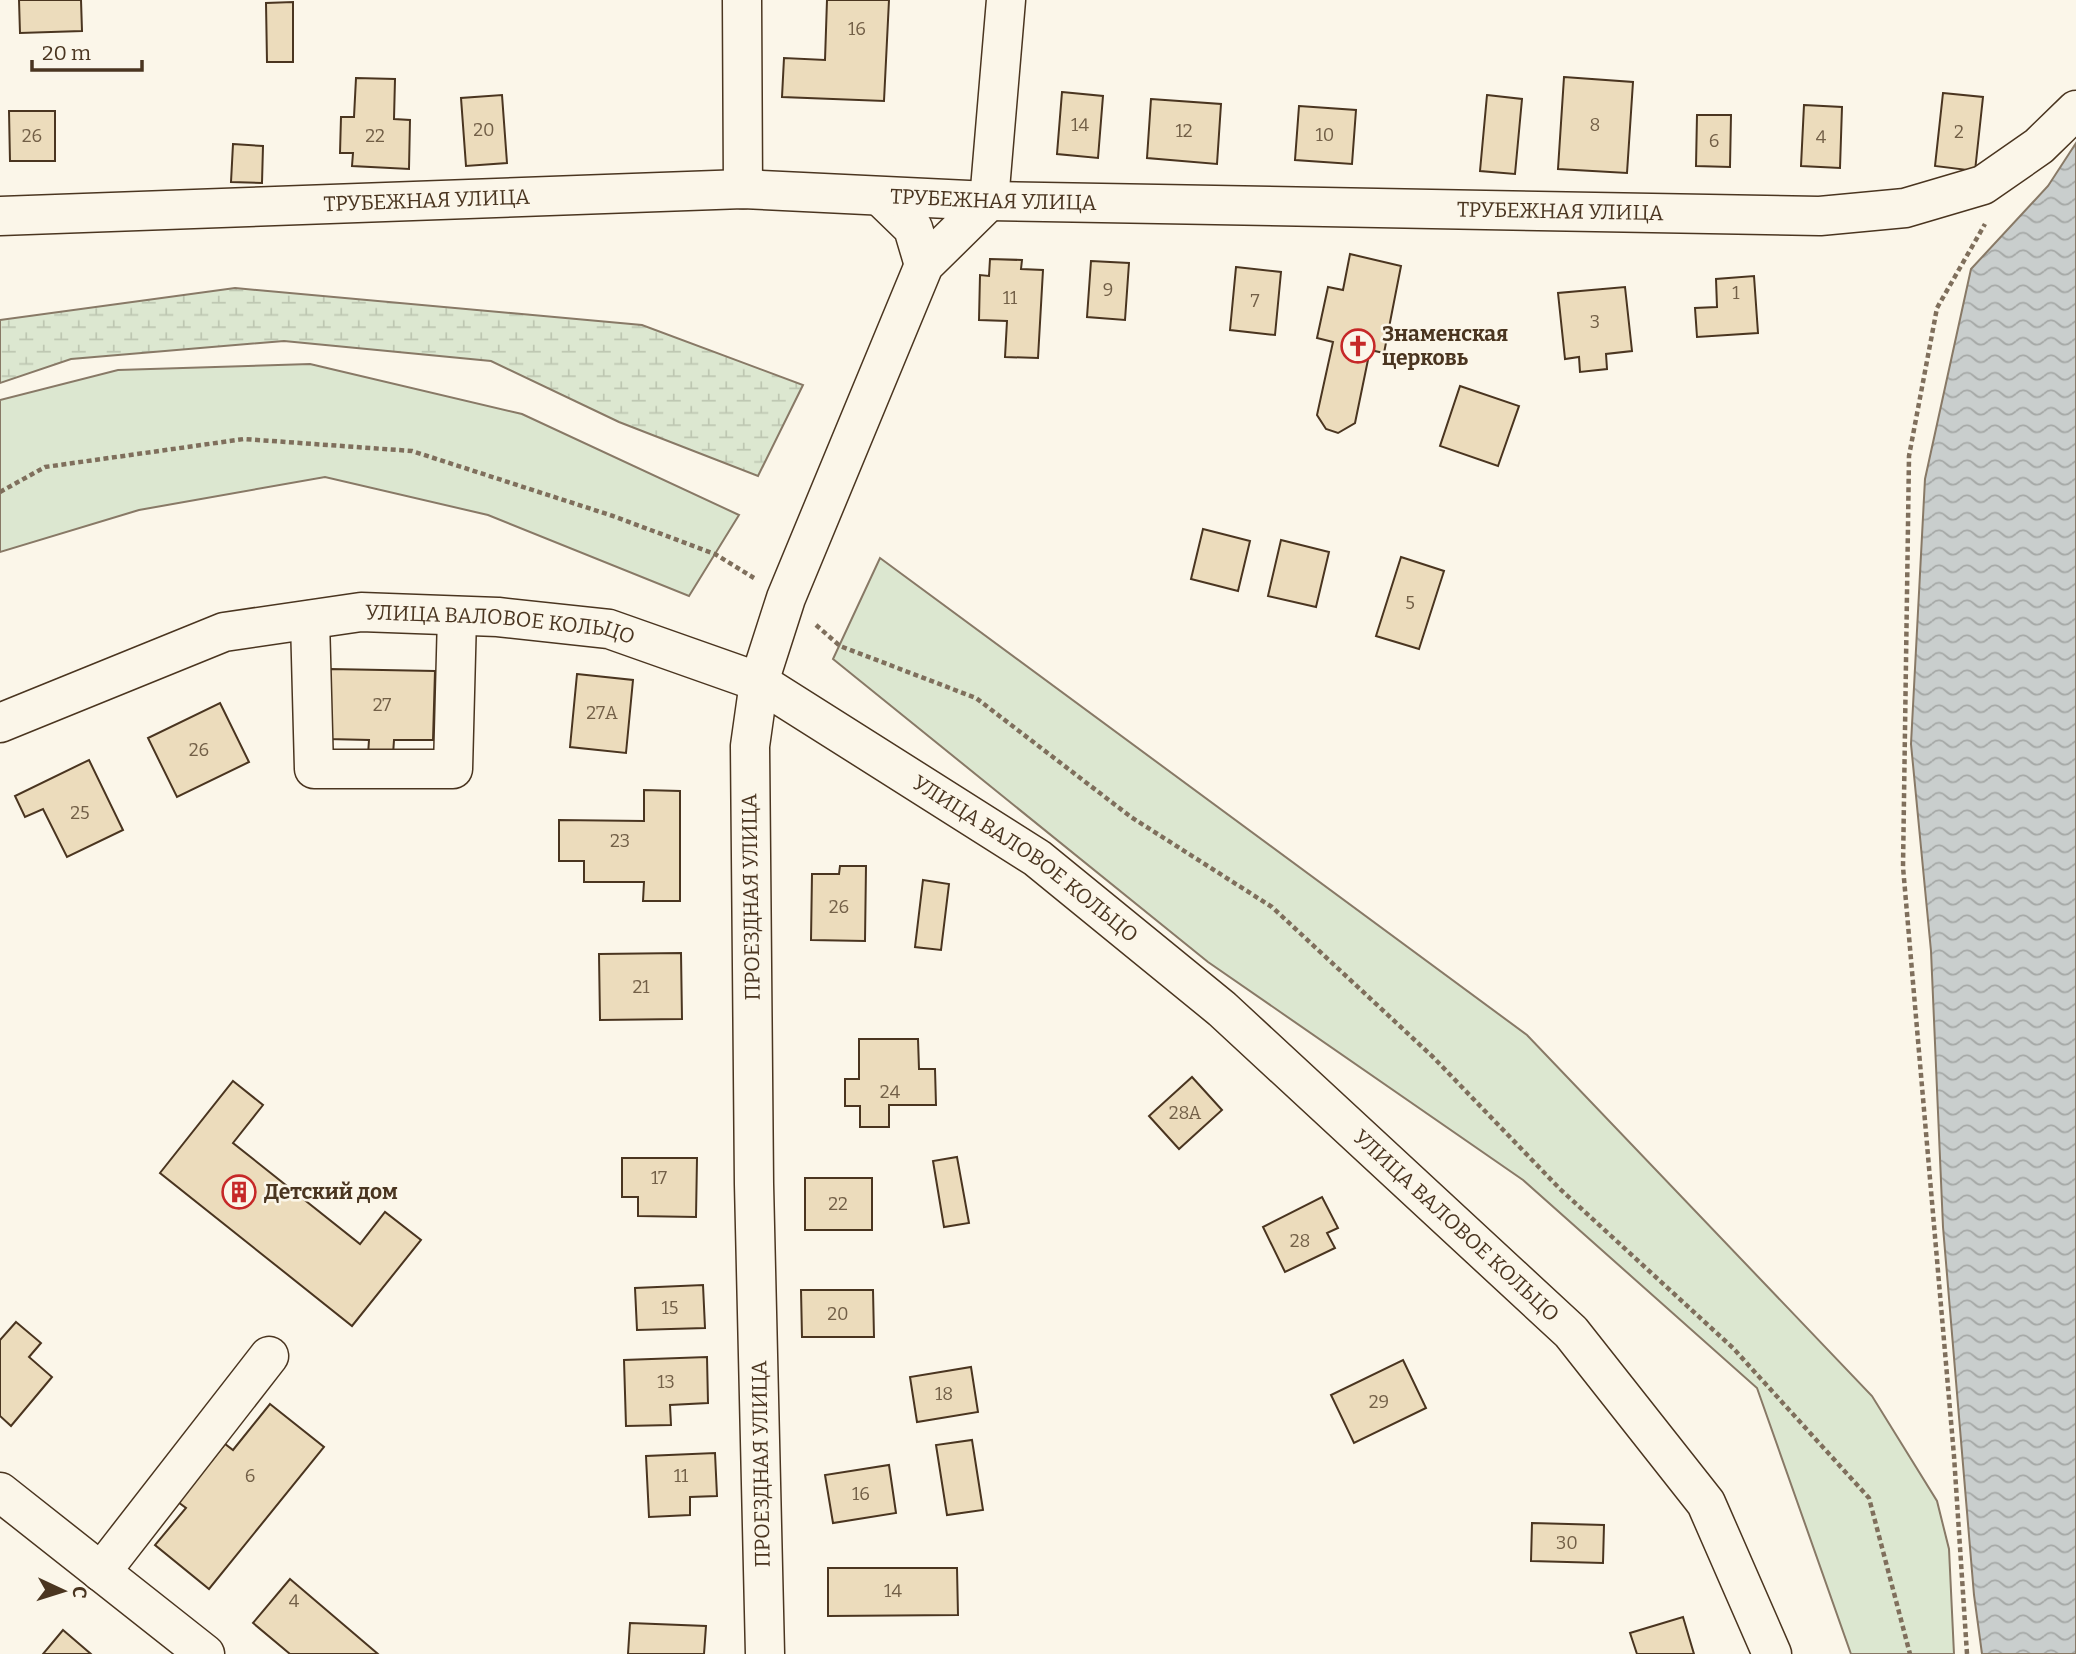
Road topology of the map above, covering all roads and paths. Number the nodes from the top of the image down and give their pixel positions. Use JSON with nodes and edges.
{"nodes":[{"id":1,"x":741,"y":0,"type":"edge"},
{"id":2,"x":1006,"y":0,"type":"edge"},
{"id":3,"x":2076,"y":110,"type":"edge"},
{"id":4,"x":743,"y":188,"type":"junction"},
{"id":5,"x":881,"y":197,"type":"junction"},
{"id":6,"x":1987,"y":200,"type":"junction"},
{"id":7,"x":989,"y":201,"type":"junction"},
{"id":8,"x":0,"y":216,"type":"edge"},
{"id":9,"x":924,"y":265,"type":"junction"},
{"id":10,"x":457,"y":615,"type":"junction"},
{"id":11,"x":310,"y":620,"type":"junction"},
{"id":12,"x":759,"y":682,"type":"junction"},
{"id":13,"x":0,"y":723,"type":"edge"},
{"id":14,"x":270,"y":1356,"type":"dead end"},
{"id":15,"x":0,"y":1492,"type":"edge"},
{"id":16,"x":101,"y":1572,"type":"junction"},
{"id":17,"x":205,"y":1654,"type":"edge"},
{"id":18,"x":765,"y":1654,"type":"edge"},
{"id":19,"x":1772,"y":1654,"type":"edge"},
{"id":20,"x":1967,"y":1654,"type":"edge"}],
"edges":[{"from":1,"to":4,"type":"street"},
{"from":2,"to":7,"type":"street"},
{"from":3,"to":6,"type":"street","name":"ТРУБЕЖНАЯ УЛИЦА"},
{"from":4,"to":5,"type":"street","name":"ТРУБЕЖНАЯ УЛИЦА"},
{"from":4,"to":8,"type":"street","name":"ТРУБЕЖНАЯ УЛИЦА"},
{"from":5,"to":7,"type":"street","name":"ТРУБЕЖНАЯ УЛИЦА"},
{"from":5,"to":9,"type":"street"},
{"from":6,"to":7,"type":"street","name":"ТРУБЕЖНАЯ УЛИЦА"},
{"from":6,"to":20,"type":"path"},
{"from":7,"to":9,"type":"street","name":"ПРОЕЗДНАЯ УЛИЦА"},
{"from":9,"to":12,"type":"street","name":"ПРОЕЗДНАЯ УЛИЦА"},
{"from":10,"to":11,"type":"street","name":"УЛИЦА ВАЛОВОЕ КОЛЬЦО"},
{"from":10,"to":11,"type":"street"},
{"from":10,"to":12,"type":"street","name":"УЛИЦА ВАЛОВОЕ КОЛЬЦО"},
{"from":11,"to":13,"type":"street","name":"УЛИЦА ВАЛОВОЕ КОЛЬЦО"},
{"from":12,"to":18,"type":"street","name":"ПРОЕЗДНАЯ УЛИЦА"},
{"from":12,"to":19,"type":"street","name":"УЛИЦА ВАЛОВОЕ КОЛЬЦО"},
{"from":14,"to":16,"type":"street"},
{"from":15,"to":16,"type":"street"},
{"from":16,"to":17,"type":"street"}]}
